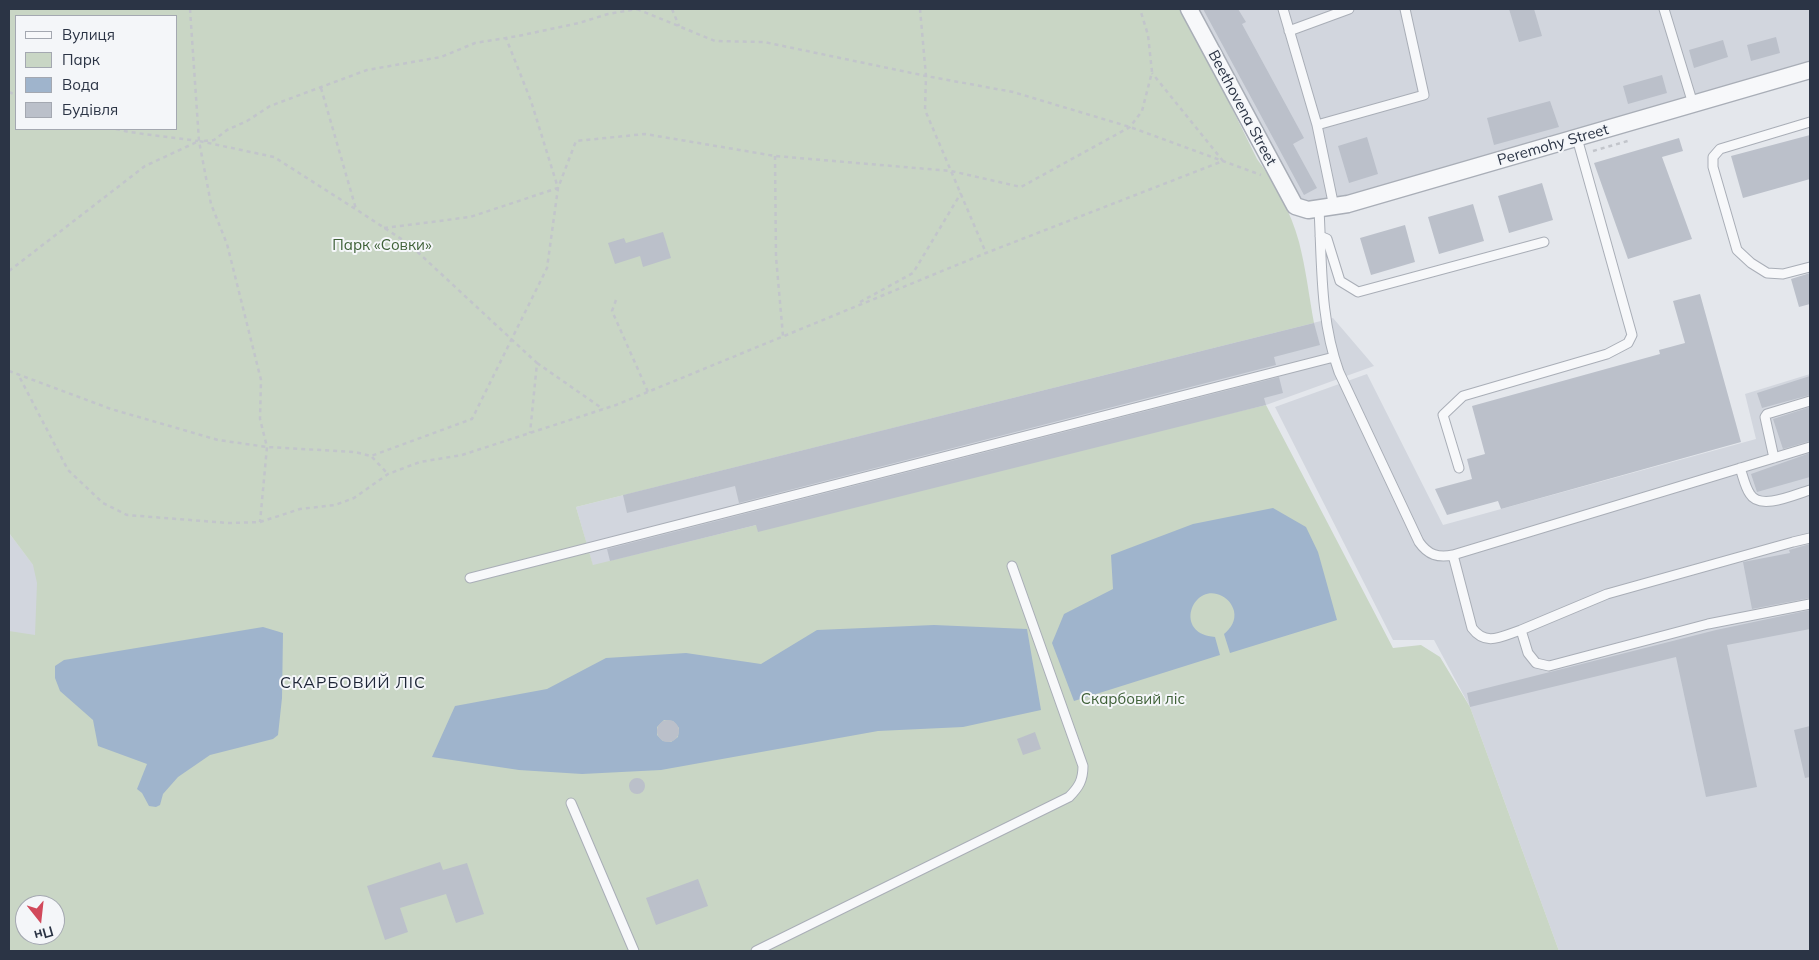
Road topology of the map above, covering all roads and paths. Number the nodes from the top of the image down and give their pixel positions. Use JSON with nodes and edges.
{"nodes":[{"id":1,"x":190,"y":9,"type":"edge"},
{"id":2,"x":636,"y":9,"type":"edge"},
{"id":3,"x":672,"y":9,"type":"edge"},
{"id":4,"x":920,"y":9,"type":"edge"},
{"id":5,"x":1140,"y":9,"type":"edge"},
{"id":6,"x":1189,"y":9,"type":"edge"},
{"id":7,"x":1283,"y":9,"type":"edge"},
{"id":8,"x":1349,"y":9,"type":"edge"},
{"id":9,"x":1405,"y":9,"type":"edge"},
{"id":10,"x":1664,"y":9,"type":"edge"},
{"id":11,"x":679,"y":26,"type":"junction"},
{"id":12,"x":1289,"y":31,"type":"junction"},
{"id":13,"x":506,"y":38,"type":"junction"},
{"id":14,"x":1810,"y":70,"type":"edge"},
{"id":15,"x":1152,"y":72,"type":"junction"},
{"id":16,"x":926,"y":76,"type":"junction"},
{"id":17,"x":321,"y":88,"type":"junction"},
{"id":18,"x":1693,"y":104,"type":"junction"},
{"id":19,"x":1810,"y":122,"type":"edge"},
{"id":20,"x":1317,"y":125,"type":"junction"},
{"id":21,"x":1130,"y":127,"type":"junction"},
{"id":22,"x":120,"y":130,"type":"edge"},
{"id":23,"x":1577,"y":138,"type":"junction"},
{"id":24,"x":199,"y":141,"type":"junction"},
{"id":25,"x":774,"y":156,"type":"junction"},
{"id":26,"x":1223,"y":161,"type":"junction"},
{"id":27,"x":952,"y":171,"type":"junction"},
{"id":28,"x":1263,"y":176,"type":"dead end"},
{"id":29,"x":558,"y":188,"type":"junction"},
{"id":30,"x":961,"y":194,"type":"junction"},
{"id":31,"x":1294,"y":206,"type":"joint"},
{"id":32,"x":1326,"y":208,"type":"junction"},
{"id":33,"x":357,"y":210,"type":"junction"},
{"id":34,"x":383,"y":228,"type":"junction"},
{"id":35,"x":1320,"y":236,"type":"junction"},
{"id":36,"x":1544,"y":242,"type":"dead end"},
{"id":37,"x":986,"y":253,"type":"junction"},
{"id":38,"x":1810,"y":267,"type":"edge"},
{"id":39,"x":9,"y":271,"type":"edge"},
{"id":40,"x":616,"y":300,"type":"dead end"},
{"id":41,"x":849,"y":308,"type":"junction"},
{"id":42,"x":783,"y":336,"type":"junction"},
{"id":43,"x":511,"y":340,"type":"junction"},
{"id":44,"x":1334,"y":357,"type":"junction"},
{"id":45,"x":537,"y":363,"type":"junction"},
{"id":46,"x":9,"y":371,"type":"edge"},
{"id":47,"x":20,"y":376,"type":"junction"},
{"id":48,"x":648,"y":392,"type":"junction"},
{"id":49,"x":1810,"y":400,"type":"edge"},
{"id":50,"x":603,"y":409,"type":"junction"},
{"id":51,"x":530,"y":433,"type":"junction"},
{"id":52,"x":1810,"y":447,"type":"edge"},
{"id":53,"x":267,"y":448,"type":"junction"},
{"id":54,"x":371,"y":456,"type":"junction"},
{"id":55,"x":1774,"y":458,"type":"junction"},
{"id":56,"x":1459,"y":468,"type":"dead end"},
{"id":57,"x":1740,"y":468,"type":"junction"},
{"id":58,"x":388,"y":474,"type":"junction"},
{"id":59,"x":1810,"y":490,"type":"edge"},
{"id":60,"x":260,"y":522,"type":"junction"},
{"id":61,"x":1810,"y":538,"type":"edge"},
{"id":62,"x":1453,"y":555,"type":"junction"},
{"id":63,"x":1012,"y":566,"type":"dead end"},
{"id":64,"x":470,"y":578,"type":"dead end"},
{"id":65,"x":1810,"y":604,"type":"edge"},
{"id":66,"x":1521,"y":630,"type":"junction"},
{"id":67,"x":571,"y":803,"type":"dead end"},
{"id":68,"x":634,"y":951,"type":"edge"},
{"id":69,"x":756,"y":951,"type":"edge"}],
"edges":[{"from":1,"to":24,"type":"path"},
{"from":2,"to":11,"type":"path"},
{"from":2,"to":13,"type":"path"},
{"from":3,"to":11,"type":"path"},
{"from":4,"to":16,"type":"path"},
{"from":5,"to":15,"type":"path"},
{"from":6,"to":31,"type":"street","name":"Beethovena Street"},
{"from":7,"to":12,"type":"lane"},
{"from":8,"to":12,"type":"lane"},
{"from":9,"to":20,"type":"lane"},
{"from":10,"to":18,"type":"lane"},
{"from":11,"to":16,"type":"path"},
{"from":12,"to":20,"type":"lane"},
{"from":13,"to":17,"type":"path"},
{"from":13,"to":29,"type":"path"},
{"from":14,"to":18,"type":"street","name":"Peremohy Street"},
{"from":15,"to":21,"type":"path"},
{"from":15,"to":26,"type":"path"},
{"from":16,"to":21,"type":"path"},
{"from":16,"to":27,"type":"path"},
{"from":17,"to":24,"type":"path"},
{"from":17,"to":33,"type":"path"},
{"from":18,"to":23,"type":"street","name":"Peremohy Street"},
{"from":19,"to":38,"type":"lane"},
{"from":20,"to":32,"type":"lane"},
{"from":21,"to":26,"type":"path"},
{"from":21,"to":27,"type":"path"},
{"from":22,"to":24,"type":"path"},
{"from":23,"to":32,"type":"street","name":"Peremohy Street"},
{"from":23,"to":56,"type":"lane"},
{"from":24,"to":33,"type":"path"},
{"from":24,"to":39,"type":"path"},
{"from":24,"to":53,"type":"path"},
{"from":25,"to":27,"type":"path"},
{"from":25,"to":29,"type":"path"},
{"from":25,"to":42,"type":"path"},
{"from":26,"to":28,"type":"path"},
{"from":26,"to":37,"type":"path"},
{"from":27,"to":30,"type":"path"},
{"from":29,"to":34,"type":"path"},
{"from":29,"to":43,"type":"path"},
{"from":30,"to":37,"type":"path"},
{"from":30,"to":41,"type":"path"},
{"from":31,"to":32,"type":"street","name":"Peremohy Street"},
{"from":32,"to":35,"type":"lane"},
{"from":33,"to":34,"type":"path"},
{"from":34,"to":43,"type":"path"},
{"from":35,"to":36,"type":"lane"},
{"from":35,"to":44,"type":"lane"},
{"from":37,"to":41,"type":"path"},
{"from":40,"to":48,"type":"path"},
{"from":41,"to":42,"type":"path"},
{"from":42,"to":48,"type":"path"},
{"from":43,"to":45,"type":"path"},
{"from":43,"to":54,"type":"path"},
{"from":44,"to":62,"type":"lane"},
{"from":44,"to":64,"type":"lane"},
{"from":45,"to":50,"type":"path"},
{"from":45,"to":51,"type":"path"},
{"from":46,"to":47,"type":"path"},
{"from":47,"to":53,"type":"path"},
{"from":47,"to":60,"type":"path"},
{"from":48,"to":50,"type":"path"},
{"from":49,"to":55,"type":"lane"},
{"from":50,"to":51,"type":"path"},
{"from":51,"to":58,"type":"path"},
{"from":52,"to":55,"type":"lane"},
{"from":53,"to":54,"type":"path"},
{"from":53,"to":60,"type":"path"},
{"from":54,"to":58,"type":"path"},
{"from":55,"to":57,"type":"lane"},
{"from":57,"to":59,"type":"lane"},
{"from":57,"to":62,"type":"lane"},
{"from":58,"to":60,"type":"path"},
{"from":61,"to":66,"type":"lane"},
{"from":62,"to":66,"type":"lane"},
{"from":63,"to":69,"type":"lane"},
{"from":65,"to":66,"type":"lane"},
{"from":67,"to":68,"type":"lane"}]}
